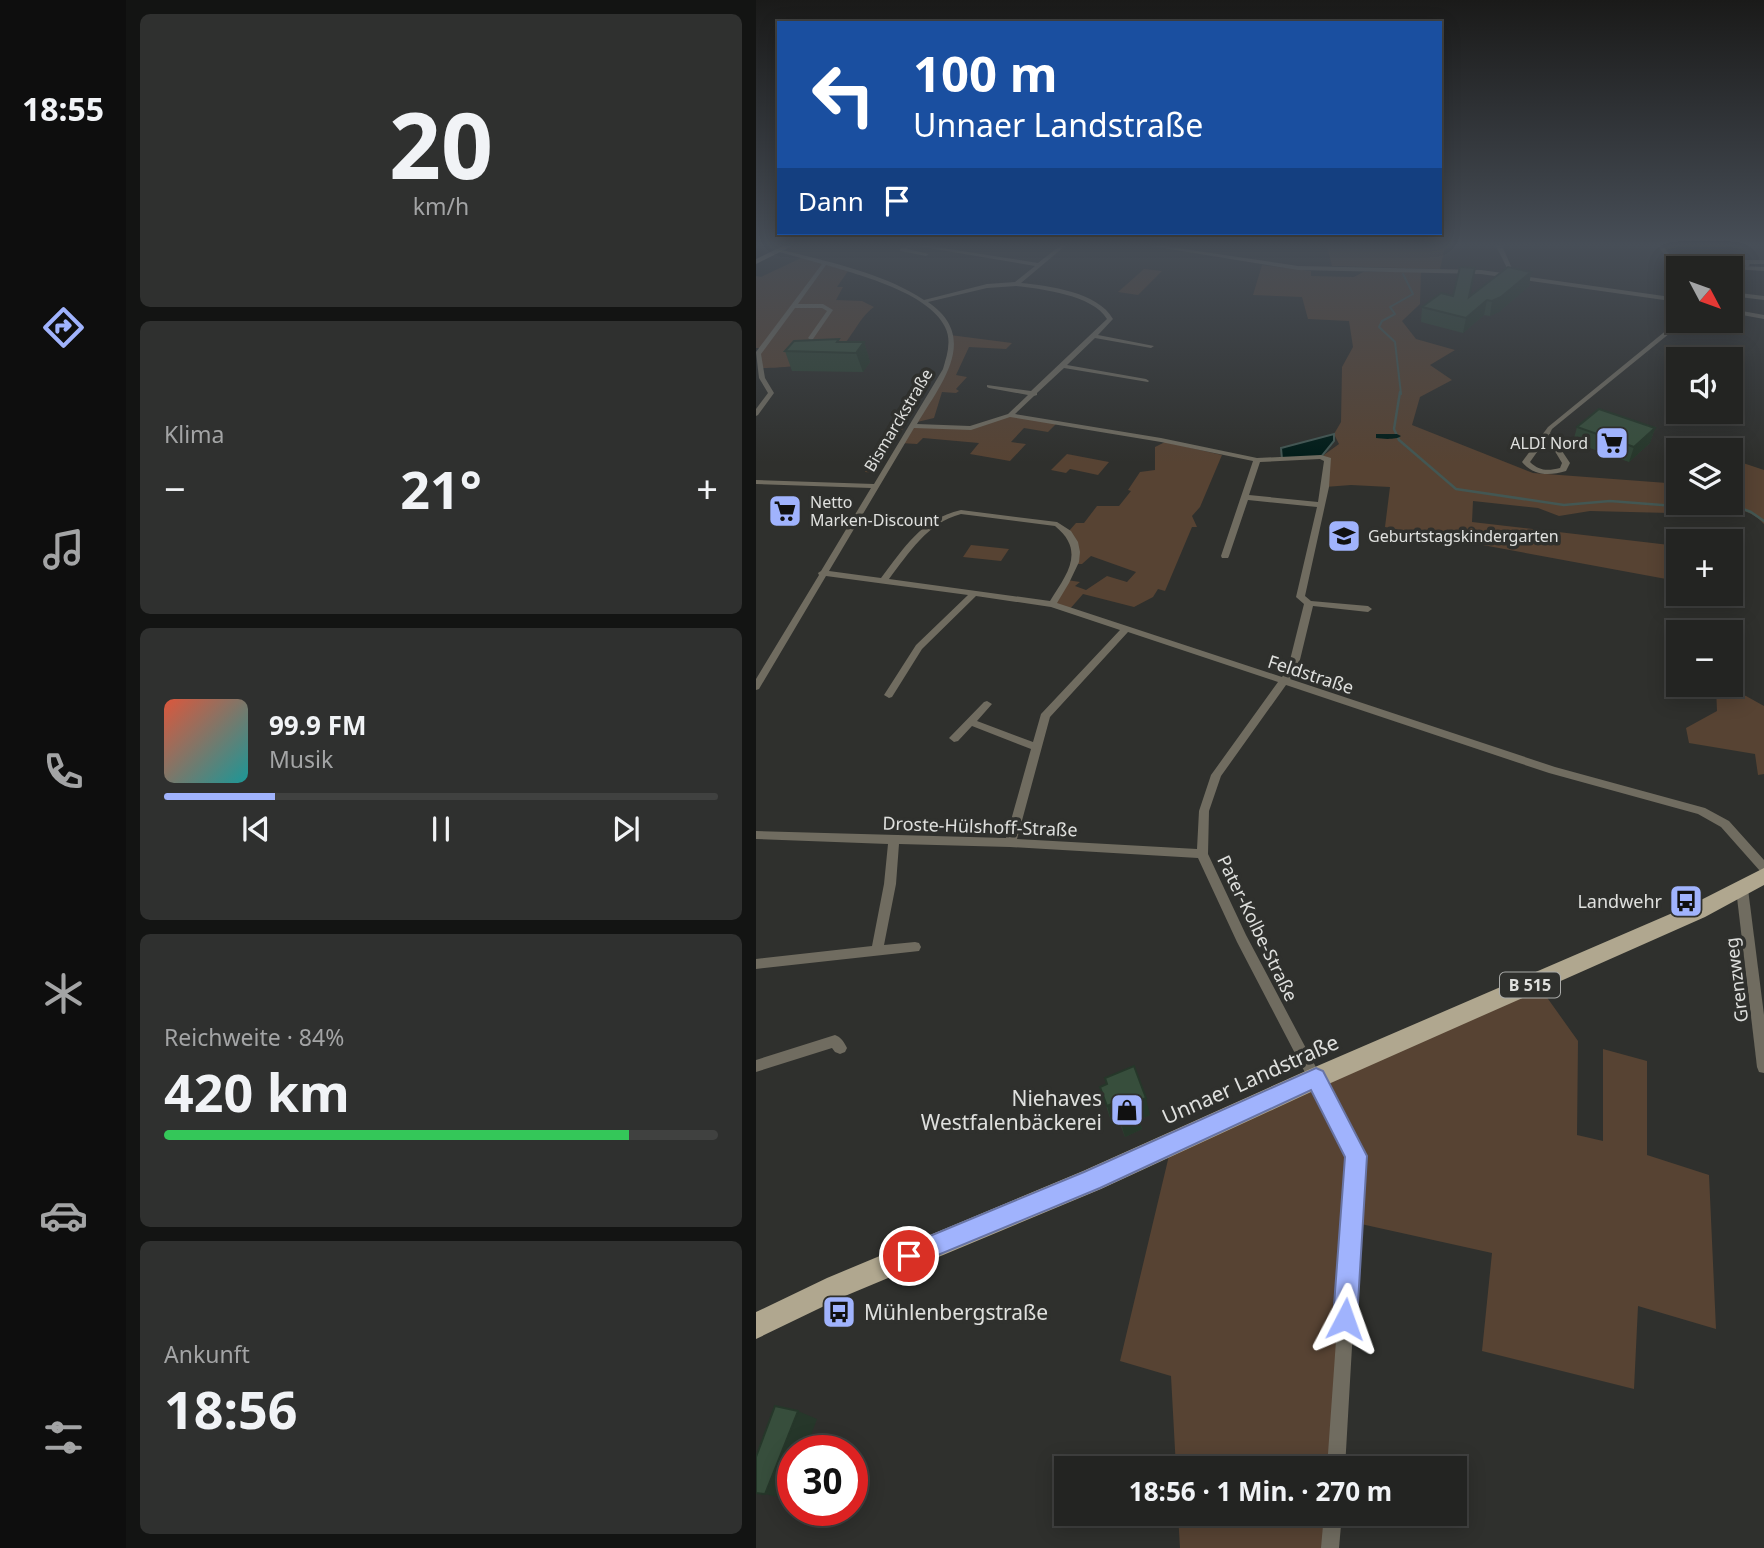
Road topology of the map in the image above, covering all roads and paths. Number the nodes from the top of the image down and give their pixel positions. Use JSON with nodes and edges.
{"nodes":[{"id":1,"x":784,"y":318,"type":"edge"},
{"id":2,"x":824,"y":318,"type":"edge"},
{"id":3,"x":942,"y":318,"type":"edge"},
{"id":4,"x":1110,"y":318,"type":"edge"},
{"id":5,"x":1666,"y":333,"type":"edge"},
{"id":6,"x":1094,"y":336,"type":"junction"},
{"id":7,"x":811,"y":338,"type":"edge"},
{"id":8,"x":1151,"y":346,"type":"dead end"},
{"id":9,"x":1063,"y":366,"type":"junction"},
{"id":10,"x":1146,"y":381,"type":"dead end"},
{"id":11,"x":989,"y":386,"type":"dead end"},
{"id":12,"x":1035,"y":394,"type":"junction"},
{"id":13,"x":756,"y":414,"type":"edge"},
{"id":14,"x":1010,"y":415,"type":"junction"},
{"id":15,"x":911,"y":426,"type":"junction"},
{"id":16,"x":1547,"y":433,"type":"junction"},
{"id":17,"x":1257,"y":460,"type":"junction"},
{"id":18,"x":756,"y":482,"type":"edge"},
{"id":19,"x":875,"y":486,"type":"junction"},
{"id":20,"x":1245,"y":497,"type":"junction"},
{"id":21,"x":1320,"y":505,"type":"junction"},
{"id":22,"x":1225,"y":556,"type":"dead end"},
{"id":23,"x":822,"y":573,"type":"junction"},
{"id":24,"x":884,"y":580,"type":"junction"},
{"id":25,"x":973,"y":595,"type":"junction"},
{"id":26,"x":1309,"y":603,"type":"junction"},
{"id":27,"x":1052,"y":604,"type":"junction"},
{"id":28,"x":1367,"y":609,"type":"dead end"},
{"id":29,"x":1126,"y":629,"type":"junction"},
{"id":30,"x":1284,"y":681,"type":"junction"},
{"id":31,"x":756,"y":687,"type":"edge"},
{"id":32,"x":889,"y":695,"type":"dead end"},
{"id":33,"x":987,"y":704,"type":"dead end"},
{"id":34,"x":970,"y":722,"type":"junction"},
{"id":35,"x":954,"y":738,"type":"dead end"},
{"id":36,"x":1037,"y":747,"type":"junction"},
{"id":37,"x":756,"y":835,"type":"edge"},
{"id":38,"x":894,"y":841,"type":"junction"},
{"id":39,"x":1010,"y":843,"type":"junction"},
{"id":40,"x":1202,"y":854,"type":"junction"},
{"id":41,"x":1764,"y":868,"type":"edge"},
{"id":42,"x":1764,"y":876,"type":"edge"},
{"id":43,"x":1742,"y":889,"type":"junction"},
{"id":44,"x":915,"y":947,"type":"dead end"},
{"id":45,"x":877,"y":951,"type":"junction"},
{"id":46,"x":756,"y":964,"type":"edge"},
{"id":47,"x":840,"y":1048,"type":"dead end"},
{"id":48,"x":756,"y":1066,"type":"edge"},
{"id":49,"x":1764,"y":1067,"type":"edge"},
{"id":50,"x":1316,"y":1078,"type":"junction"},
{"id":51,"x":756,"y":1326,"type":"edge"},
{"id":52,"x":1337,"y":1456,"type":"edge"},
{"id":53,"x":1332,"y":1526,"type":"edge"},
{"id":54,"x":1330,"y":1548,"type":"edge"}],
"edges":[{"from":1,"to":13,"type":"street"},
{"from":2,"to":7,"type":"street"},
{"from":3,"to":15,"type":"street","name":"Bismarckstraße"},
{"from":4,"to":6,"type":"street"},
{"from":5,"to":16,"type":"street"},
{"from":6,"to":8,"type":"street"},
{"from":6,"to":9,"type":"street"},
{"from":9,"to":10,"type":"street"},
{"from":9,"to":12,"type":"street"},
{"from":11,"to":12,"type":"street"},
{"from":12,"to":14,"type":"street"},
{"from":14,"to":15,"type":"street"},
{"from":14,"to":17,"type":"street","name":"Pater-Kolbe-Straße"},
{"from":15,"to":19,"type":"street","name":"Bismarckstraße"},
{"from":16,"to":16,"type":"street"},
{"from":17,"to":20,"type":"street"},
{"from":17,"to":21,"type":"street","name":"Pater-Kolbe-Straße"},
{"from":18,"to":19,"type":"street"},
{"from":19,"to":23,"type":"street","name":"Bismarckstraße"},
{"from":20,"to":21,"type":"street"},
{"from":20,"to":22,"type":"street"},
{"from":21,"to":26,"type":"street","name":"Pater-Kolbe-Straße"},
{"from":23,"to":24,"type":"street","name":"Feldstraße"},
{"from":23,"to":31,"type":"street","name":"Bismarckstraße"},
{"from":24,"to":25,"type":"street","name":"Feldstraße"},
{"from":24,"to":27,"type":"street"},
{"from":25,"to":27,"type":"street","name":"Feldstraße"},
{"from":25,"to":32,"type":"street"},
{"from":26,"to":28,"type":"street"},
{"from":26,"to":30,"type":"street","name":"Pater-Kolbe-Straße"},
{"from":27,"to":29,"type":"street","name":"Feldstraße"},
{"from":29,"to":30,"type":"street","name":"Feldstraße"},
{"from":29,"to":36,"type":"street"},
{"from":30,"to":40,"type":"street","name":"Pater-Kolbe-Straße"},
{"from":30,"to":41,"type":"street","name":"Feldstraße"},
{"from":33,"to":34,"type":"street"},
{"from":34,"to":35,"type":"street"},
{"from":34,"to":36,"type":"street"},
{"from":36,"to":39,"type":"street"},
{"from":37,"to":38,"type":"street","name":"Droste-Hülshoff-Straße"},
{"from":38,"to":39,"type":"street","name":"Droste-Hülshoff-Straße"},
{"from":38,"to":45,"type":"street"},
{"from":39,"to":40,"type":"street","name":"Droste-Hülshoff-Straße"},
{"from":40,"to":50,"type":"street","name":"Pater-Kolbe-Straße"},
{"from":42,"to":43,"type":"main road","name":"Unnaer Landstraße","number":"B 515"},
{"from":43,"to":49,"type":"street","name":"Grenzweg"},
{"from":43,"to":50,"type":"main road","name":"Unnaer Landstraße","number":"B 515"},
{"from":44,"to":45,"type":"street"},
{"from":45,"to":46,"type":"street"},
{"from":47,"to":48,"type":"street"},
{"from":50,"to":51,"type":"main road","name":"Unnaer Landstraße","number":"B 515"},
{"from":50,"to":52,"type":"street","name":"Pater-Kolbe-Straße"},
{"from":53,"to":54,"type":"street"}]}
